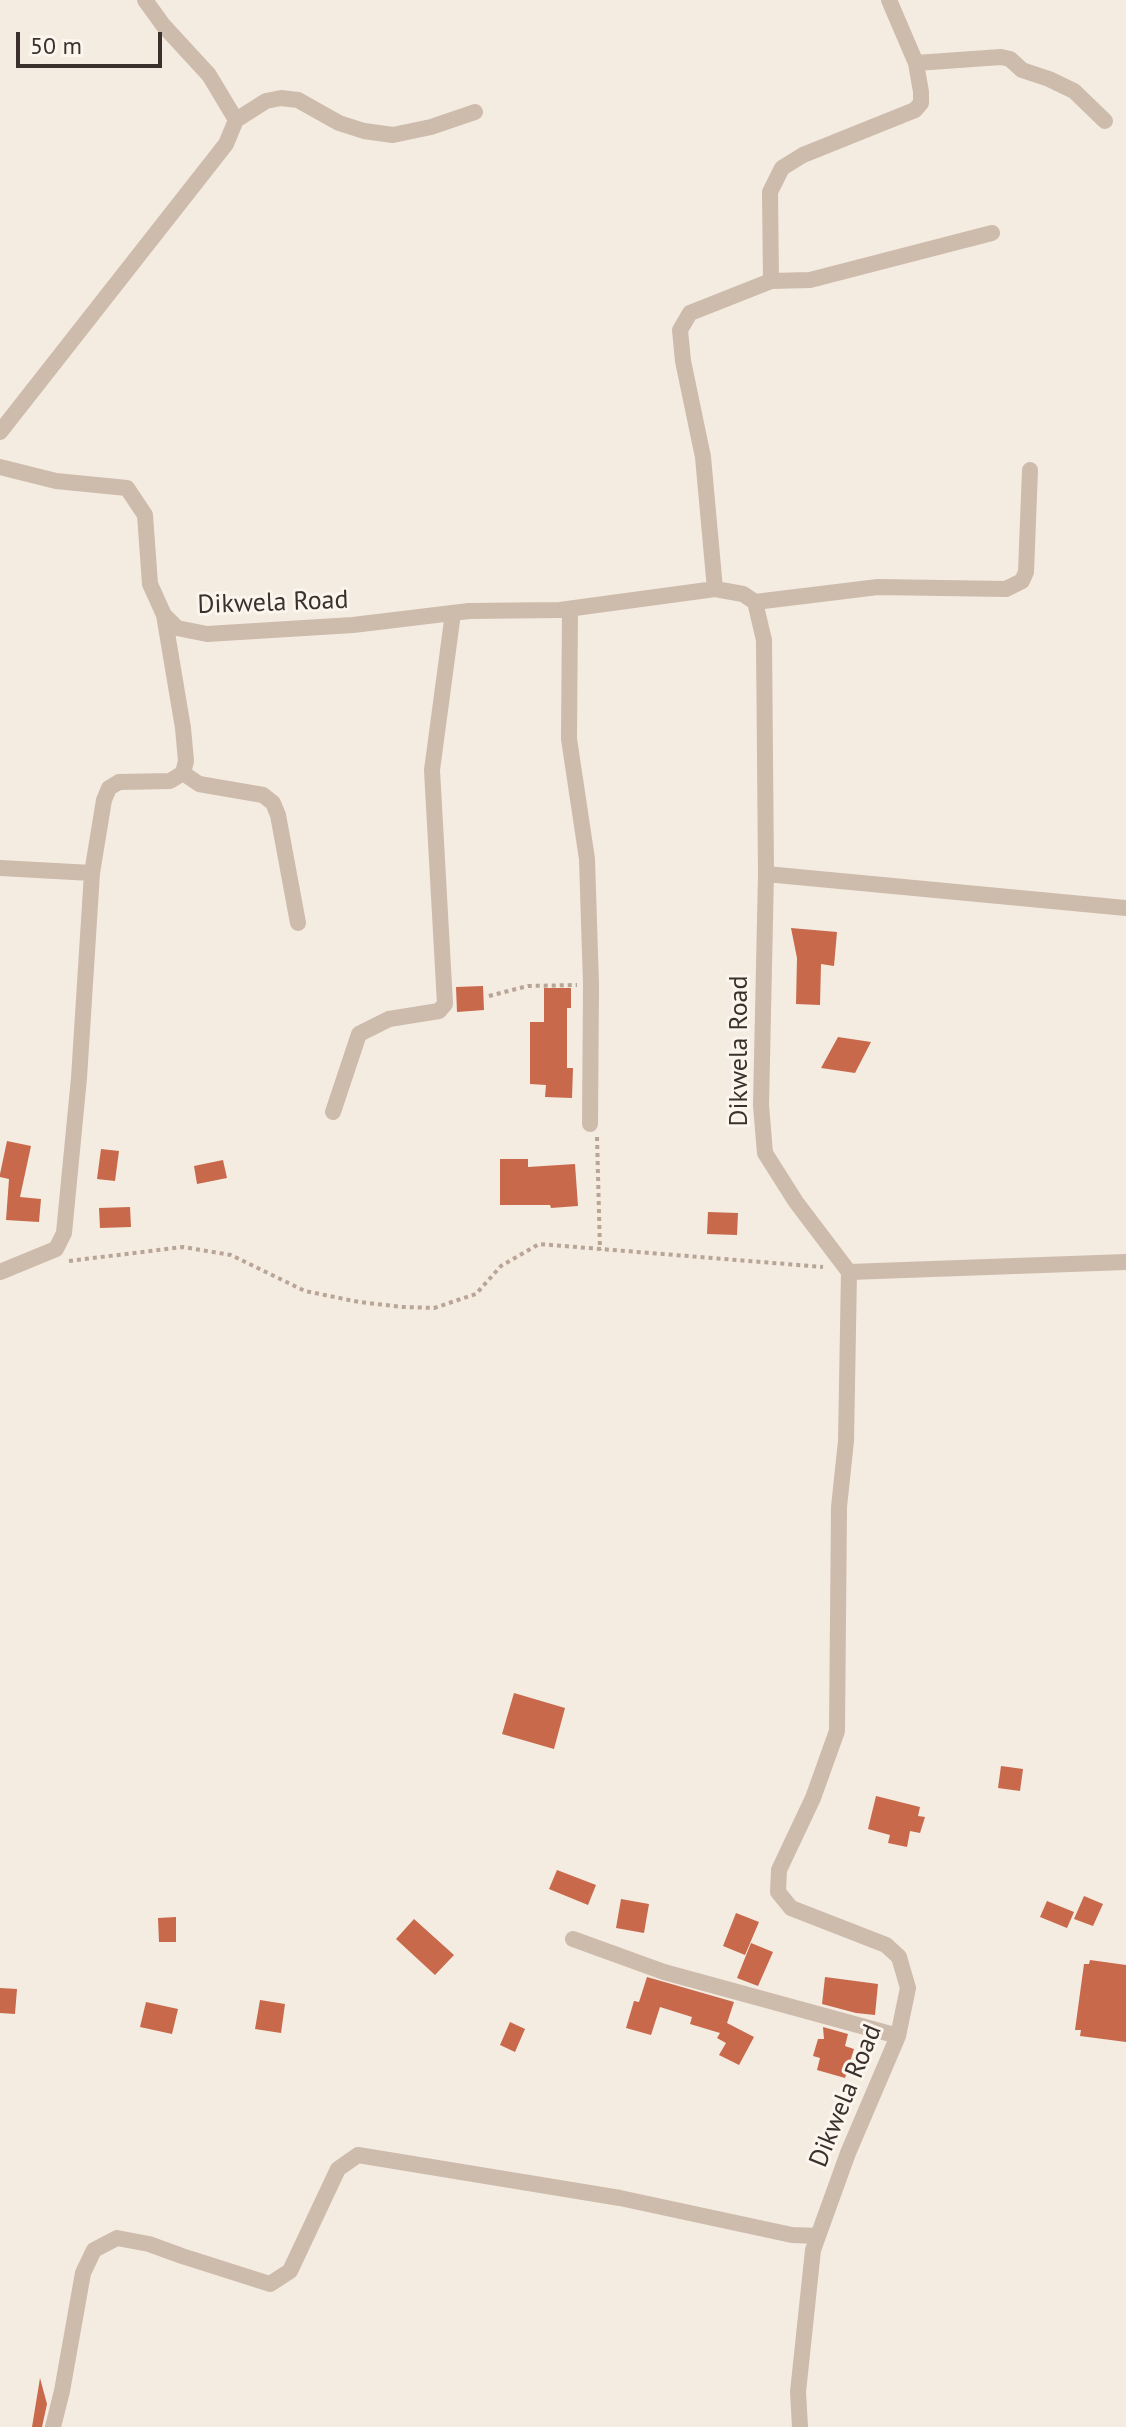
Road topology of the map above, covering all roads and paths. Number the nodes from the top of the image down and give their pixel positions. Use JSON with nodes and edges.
{"nodes":[{"id":1,"x":145,"y":0,"type":"edge"},
{"id":2,"x":889,"y":0,"type":"edge"},
{"id":3,"x":916,"y":63,"type":"junction"},
{"id":4,"x":475,"y":112,"type":"dead end"},
{"id":5,"x":236,"y":120,"type":"junction"},
{"id":6,"x":1105,"y":121,"type":"dead end"},
{"id":7,"x":992,"y":233,"type":"dead end"},
{"id":8,"x":771,"y":281,"type":"junction"},
{"id":9,"x":0,"y":432,"type":"edge"},
{"id":10,"x":0,"y":467,"type":"edge"},
{"id":11,"x":1030,"y":470,"type":"dead end"},
{"id":12,"x":715,"y":589,"type":"junction"},
{"id":13,"x":755,"y":602,"type":"junction"},
{"id":14,"x":570,"y":609,"type":"junction"},
{"id":15,"x":453,"y":613,"type":"junction"},
{"id":16,"x":164,"y":615,"type":"junction"},
{"id":17,"x":183,"y":773,"type":"junction"},
{"id":18,"x":0,"y":868,"type":"edge"},
{"id":19,"x":92,"y":873,"type":"junction"},
{"id":20,"x":766,"y":874,"type":"junction"},
{"id":21,"x":1126,"y":908,"type":"edge"},
{"id":22,"x":298,"y":923,"type":"dead end"},
{"id":23,"x":591,"y":985,"type":"junction"},
{"id":24,"x":489,"y":996,"type":"dead end"},
{"id":25,"x":333,"y":1112,"type":"dead end"},
{"id":26,"x":590,"y":1124,"type":"joint"},
{"id":27,"x":600,"y":1250,"type":"junction"},
{"id":28,"x":1126,"y":1262,"type":"edge"},
{"id":29,"x":58,"y":1266,"type":"dead end"},
{"id":30,"x":0,"y":1272,"type":"edge"},
{"id":31,"x":849,"y":1272,"type":"junction"},
{"id":32,"x":573,"y":1939,"type":"dead end"},
{"id":33,"x":898,"y":2036,"type":"junction"},
{"id":34,"x":818,"y":2236,"type":"junction"},
{"id":35,"x":53,"y":2427,"type":"edge"},
{"id":36,"x":800,"y":2427,"type":"edge"}],
"edges":[{"from":1,"to":5,"type":"street"},
{"from":2,"to":3,"type":"street"},
{"from":3,"to":6,"type":"street"},
{"from":3,"to":8,"type":"street"},
{"from":4,"to":5,"type":"street"},
{"from":5,"to":9,"type":"street"},
{"from":7,"to":8,"type":"street"},
{"from":8,"to":12,"type":"street"},
{"from":10,"to":16,"type":"street","name":"Dikwela Road"},
{"from":11,"to":13,"type":"street"},
{"from":12,"to":13,"type":"street","name":"Dikwela Road"},
{"from":12,"to":14,"type":"street","name":"Dikwela Road"},
{"from":13,"to":20,"type":"street","name":"Dikwela Road"},
{"from":14,"to":15,"type":"street","name":"Dikwela Road"},
{"from":14,"to":23,"type":"street"},
{"from":15,"to":16,"type":"street","name":"Dikwela Road"},
{"from":15,"to":25,"type":"street"},
{"from":16,"to":17,"type":"street"},
{"from":17,"to":19,"type":"street"},
{"from":17,"to":22,"type":"street"},
{"from":18,"to":19,"type":"street"},
{"from":19,"to":30,"type":"street"},
{"from":20,"to":21,"type":"street"},
{"from":20,"to":31,"type":"street","name":"Dikwela Road"},
{"from":23,"to":24,"type":"path"},
{"from":23,"to":26,"type":"street"},
{"from":26,"to":27,"type":"path"},
{"from":27,"to":29,"type":"path"},
{"from":27,"to":31,"type":"path"},
{"from":28,"to":31,"type":"street"},
{"from":31,"to":33,"type":"street","name":"Dikwela Road"},
{"from":32,"to":33,"type":"street"},
{"from":33,"to":34,"type":"street","name":"Dikwela Road"},
{"from":34,"to":35,"type":"street"},
{"from":34,"to":36,"type":"street","name":"Dikwela Road"}]}
